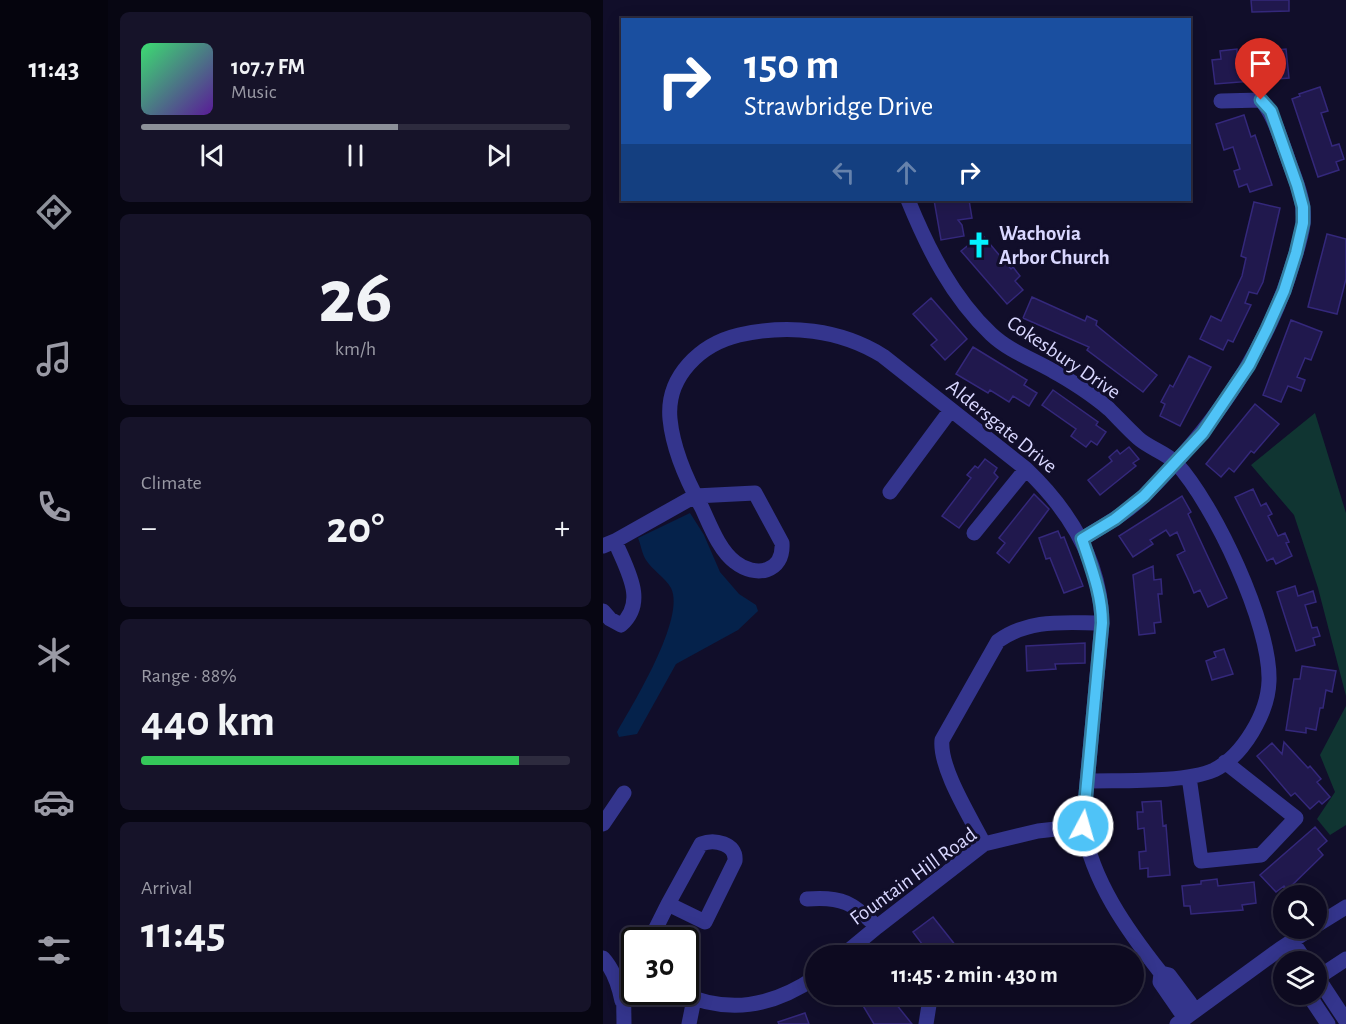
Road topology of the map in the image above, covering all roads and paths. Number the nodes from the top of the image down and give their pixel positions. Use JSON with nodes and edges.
{"nodes":[{"id":1,"x":1221,"y":101,"type":"dead end"},
{"id":2,"x":908,"y":201,"type":"edge"},
{"id":3,"x":950,"y":411,"type":"junction"},
{"id":4,"x":1175,"y":462,"type":"junction"},
{"id":5,"x":1026,"y":469,"type":"junction"},
{"id":6,"x":890,"y":492,"type":"dead end"},
{"id":7,"x":695,"y":496,"type":"junction"},
{"id":8,"x":974,"y":533,"type":"dead end"},
{"id":9,"x":1082,"y":539,"type":"junction"},
{"id":10,"x":609,"y":544,"type":"edge"},
{"id":11,"x":603,"y":611,"type":"edge"},
{"id":12,"x":1102,"y":623,"type":"junction"},
{"id":13,"x":1225,"y":762,"type":"junction"},
{"id":14,"x":1189,"y":777,"type":"junction"},
{"id":15,"x":1087,"y":781,"type":"junction"},
{"id":16,"x":624,"y":793,"type":"dead end"},
{"id":17,"x":603,"y":824,"type":"edge"},
{"id":18,"x":1083,"y":826,"type":"junction"},
{"id":19,"x":984,"y":844,"type":"junction"},
{"id":20,"x":807,"y":899,"type":"dead end"},
{"id":21,"x":667,"y":904,"type":"junction"},
{"id":22,"x":1346,"y":907,"type":"edge"},
{"id":23,"x":1327,"y":919,"type":"edge"},
{"id":24,"x":656,"y":927,"type":"edge"},
{"id":25,"x":877,"y":927,"type":"junction"},
{"id":26,"x":1295,"y":939,"type":"edge"},
{"id":27,"x":1292,"y":941,"type":"junction"},
{"id":28,"x":855,"y":945,"type":"edge"},
{"id":29,"x":603,"y":949,"type":"edge"},
{"id":30,"x":1285,"y":951,"type":"edge"},
{"id":31,"x":1299,"y":951,"type":"edge"},
{"id":32,"x":603,"y":958,"type":"edge"},
{"id":33,"x":621,"y":959,"type":"edge"},
{"id":34,"x":1346,"y":959,"type":"edge"},
{"id":35,"x":1273,"y":961,"type":"edge"},
{"id":36,"x":1327,"y":971,"type":"edge"},
{"id":37,"x":805,"y":984,"type":"edge"},
{"id":38,"x":1327,"y":993,"type":"edge"},
{"id":39,"x":699,"y":1000,"type":"edge"},
{"id":40,"x":692,"y":1005,"type":"edge"},
{"id":41,"x":929,"y":1005,"type":"edge"},
{"id":42,"x":1315,"y":1005,"type":"edge"},
{"id":43,"x":1190,"y":1014,"type":"junction"},
{"id":44,"x":624,"y":1017,"type":"edge"},
{"id":45,"x":1346,"y":1021,"type":"edge"},
{"id":46,"x":689,"y":1024,"type":"edge"},
{"id":47,"x":926,"y":1024,"type":"edge"},
{"id":48,"x":1177,"y":1024,"type":"edge"},
{"id":49,"x":1328,"y":1024,"type":"edge"}],
"edges":[{"from":1,"to":4,"type":"street"},
{"from":2,"to":4,"type":"street","name":"Cokesbury Drive"},
{"from":3,"to":5,"type":"street","name":"Aldersgate Drive"},
{"from":3,"to":6,"type":"street"},
{"from":3,"to":7,"type":"street","name":"Aldersgate Drive"},
{"from":4,"to":9,"type":"street"},
{"from":4,"to":13,"type":"street","name":"Cokesbury Drive"},
{"from":5,"to":8,"type":"street"},
{"from":5,"to":9,"type":"street","name":"Aldersgate Drive"},
{"from":7,"to":7,"type":"street","name":"Aldersgate Drive"},
{"from":7,"to":10,"type":"street"},
{"from":9,"to":12,"type":"street","name":"Aldersgate Drive"},
{"from":10,"to":11,"type":"street"},
{"from":12,"to":15,"type":"street","name":"Aldersgate Drive"},
{"from":12,"to":19,"type":"street"},
{"from":13,"to":14,"type":"street","name":"Cokesbury Drive"},
{"from":13,"to":14,"type":"street"},
{"from":14,"to":15,"type":"street","name":"Cokesbury Drive"},
{"from":15,"to":18,"type":"street","name":"Aldersgate Drive"},
{"from":16,"to":17,"type":"street"},
{"from":18,"to":19,"type":"street","name":"Fountain Hill Road"},
{"from":18,"to":43,"type":"street","name":"Aldersgate Drive"},
{"from":19,"to":25,"type":"street","name":"Fountain Hill Road"},
{"from":20,"to":25,"type":"street"},
{"from":21,"to":21,"type":"street"},
{"from":21,"to":24,"type":"street"},
{"from":22,"to":23,"type":"street"},
{"from":25,"to":28,"type":"street","name":"Fountain Hill Road"},
{"from":26,"to":27,"type":"street"},
{"from":27,"to":30,"type":"street"},
{"from":27,"to":31,"type":"street"},
{"from":29,"to":33,"type":"street"},
{"from":32,"to":44,"type":"street"},
{"from":34,"to":36,"type":"street"},
{"from":35,"to":43,"type":"street"},
{"from":37,"to":39,"type":"street"},
{"from":38,"to":45,"type":"street"},
{"from":40,"to":46,"type":"street"},
{"from":41,"to":47,"type":"street"},
{"from":42,"to":49,"type":"street"},
{"from":43,"to":48,"type":"street"}]}
